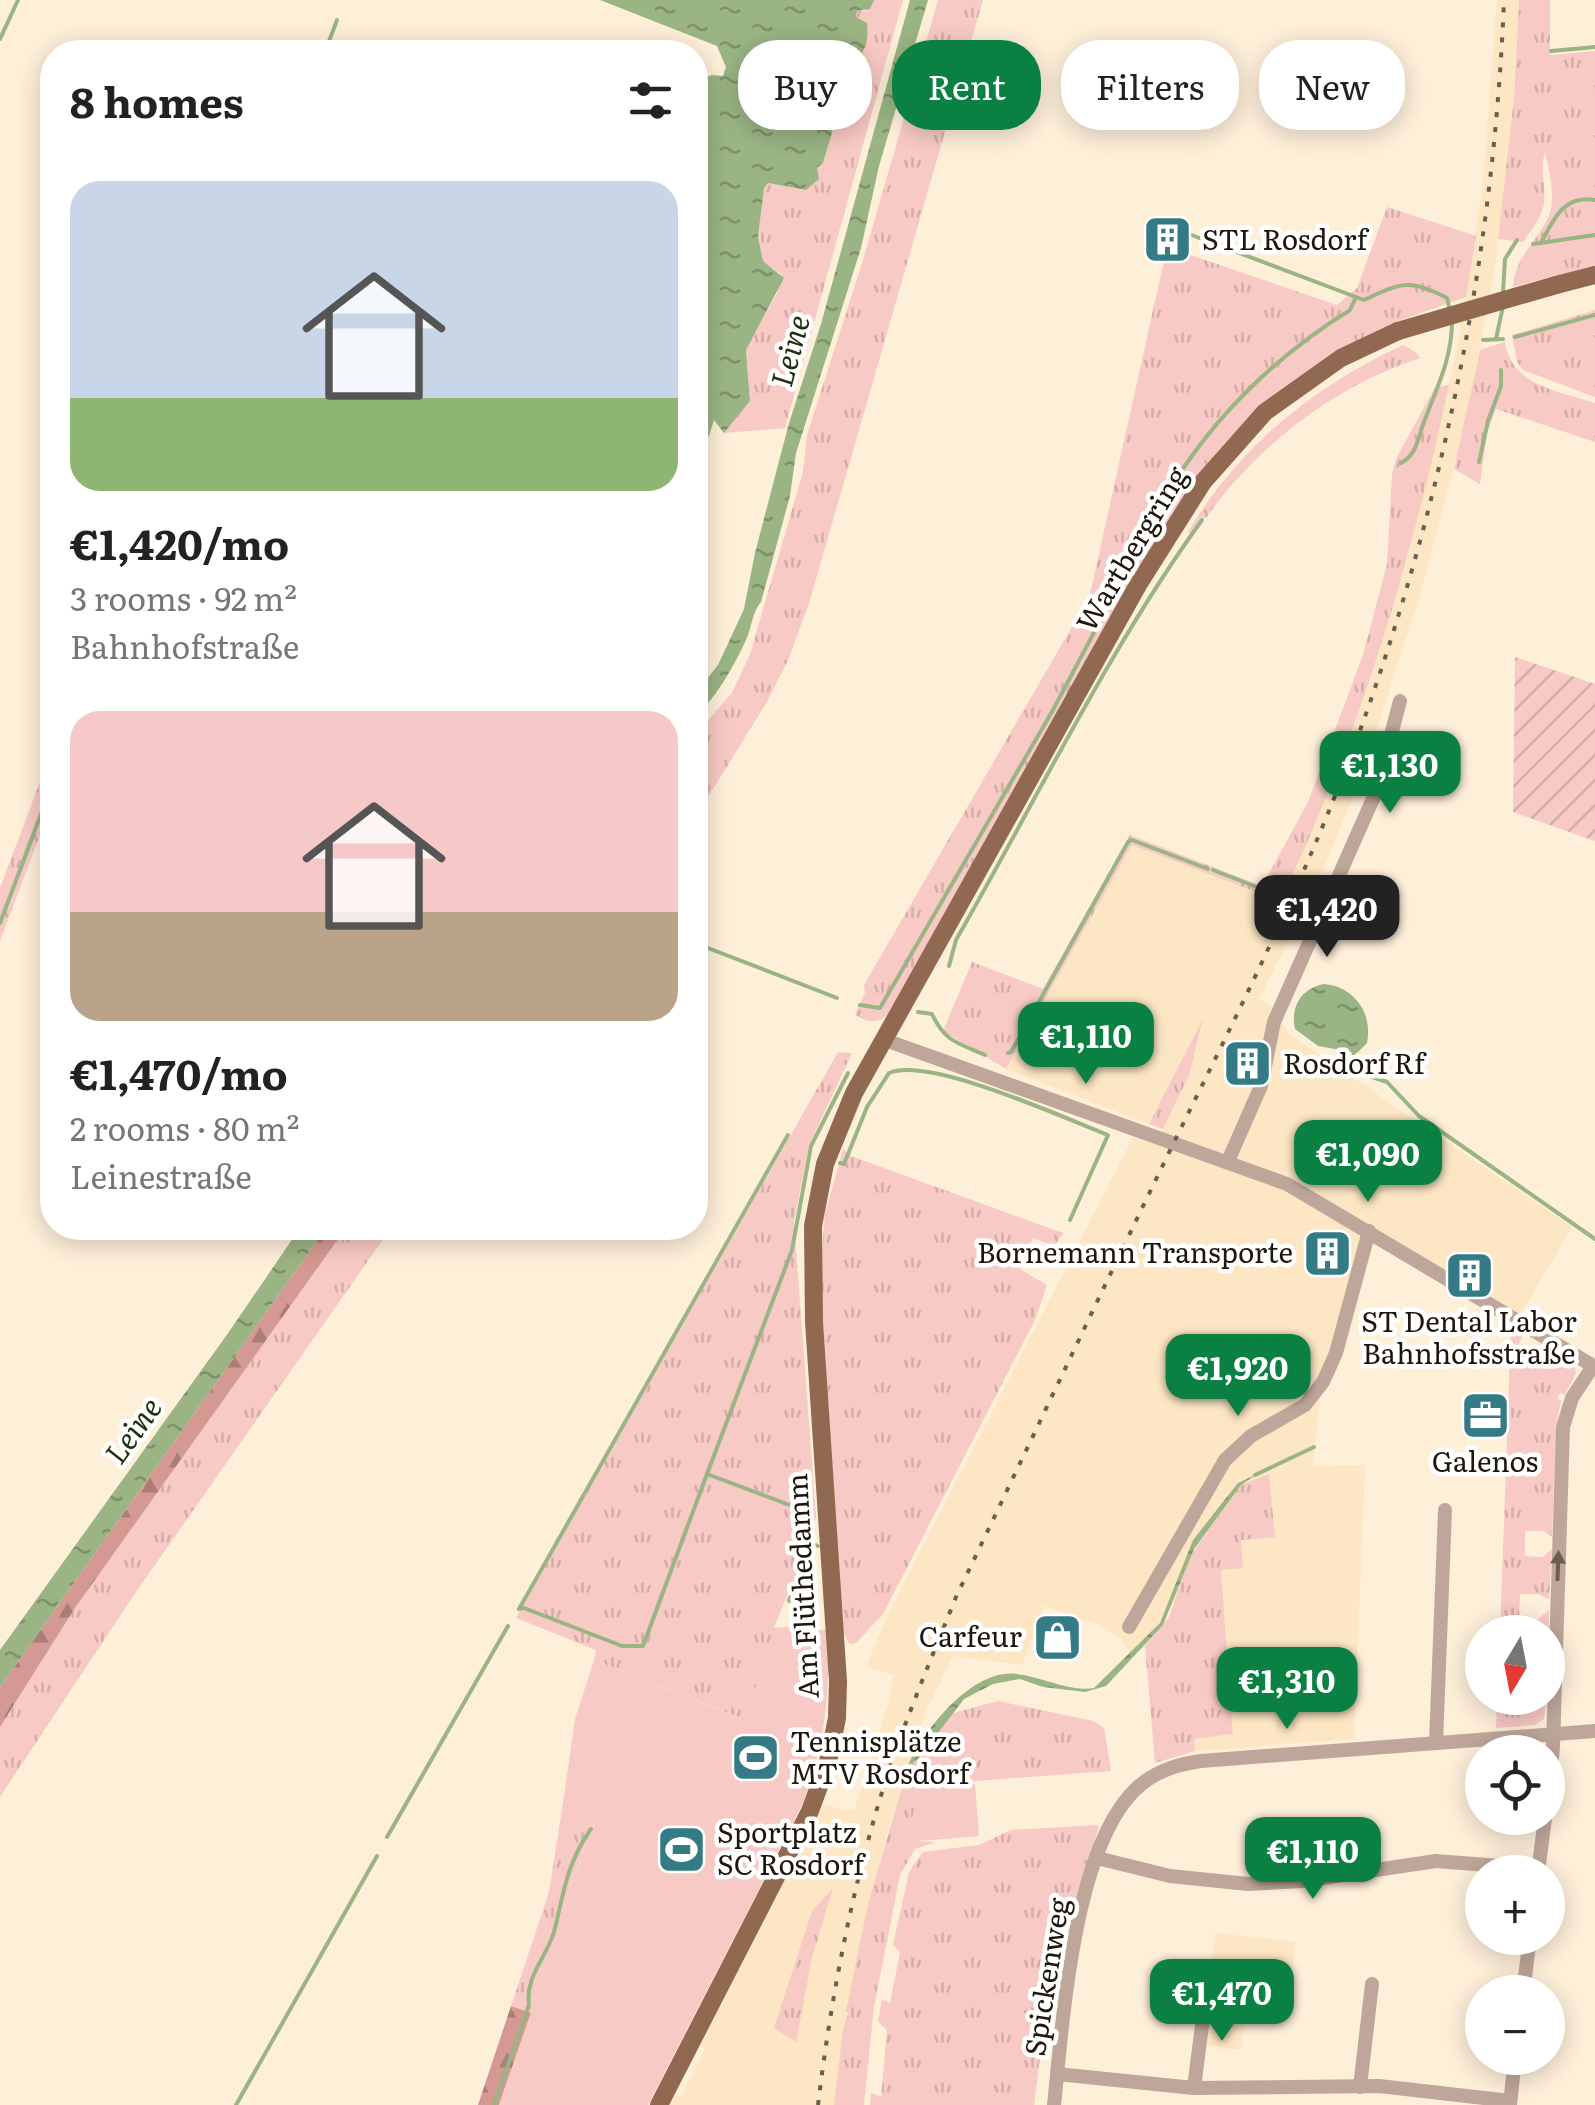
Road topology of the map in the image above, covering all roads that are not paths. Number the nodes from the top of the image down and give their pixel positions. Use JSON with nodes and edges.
{"nodes":[{"id":1,"x":1595,"y":275,"type":"edge"},
{"id":2,"x":1400,"y":700,"type":"dead end"},
{"id":3,"x":884,"y":1040,"type":"junction"},
{"id":4,"x":1228,"y":1161,"type":"junction"},
{"id":5,"x":1368,"y":1231,"type":"junction"},
{"id":6,"x":1594,"y":1367,"type":"edge"},
{"id":7,"x":1445,"y":1510,"type":"dead end"},
{"id":8,"x":1129,"y":1627,"type":"dead end"},
{"id":9,"x":1595,"y":1731,"type":"edge"},
{"id":10,"x":1552,"y":1734,"type":"junction"},
{"id":11,"x":1436,"y":1743,"type":"junction"},
{"id":12,"x":1097,"y":1858,"type":"junction"},
{"id":13,"x":1465,"y":1864,"type":"edge"},
{"id":14,"x":1372,"y":1984,"type":"dead end"},
{"id":15,"x":1206,"y":1994,"type":"dead end"},
{"id":16,"x":1057,"y":2074,"type":"junction"},
{"id":17,"x":1514,"y":2075,"type":"edge"},
{"id":18,"x":1360,"y":2087,"type":"junction"},
{"id":19,"x":1194,"y":2088,"type":"junction"},
{"id":20,"x":1510,"y":2103,"type":"edge"},
{"id":21,"x":659,"y":2105,"type":"edge"},
{"id":22,"x":1054,"y":2105,"type":"edge"}],
"edges":[{"from":1,"to":3,"type":"main road","name":"Wartbergring","bridge":true},
{"from":2,"to":4,"type":"street"},
{"from":3,"to":4,"type":"street"},
{"from":3,"to":21,"type":"main road","name":"Am Flüthedamm"},
{"from":4,"to":5,"type":"street"},
{"from":5,"to":6,"type":"street"},
{"from":5,"to":8,"type":"street"},
{"from":10,"to":6,"type":"street","one_way":true},
{"from":7,"to":11,"type":"street"},
{"from":9,"to":10,"type":"street","name":"Spickenweg"},
{"from":10,"to":11,"type":"street","name":"Spickenweg"},
{"from":11,"to":12,"type":"street","name":"Spickenweg"},
{"from":12,"to":13,"type":"street"},
{"from":12,"to":16,"type":"street","name":"Spickenweg"},
{"from":14,"to":18,"type":"street"},
{"from":15,"to":19,"type":"street"},
{"from":16,"to":19,"type":"street"},
{"from":16,"to":22,"type":"street","name":"Spickenweg"},
{"from":17,"to":20,"type":"street"},
{"from":18,"to":19,"type":"street"},
{"from":18,"to":20,"type":"street"}]}
